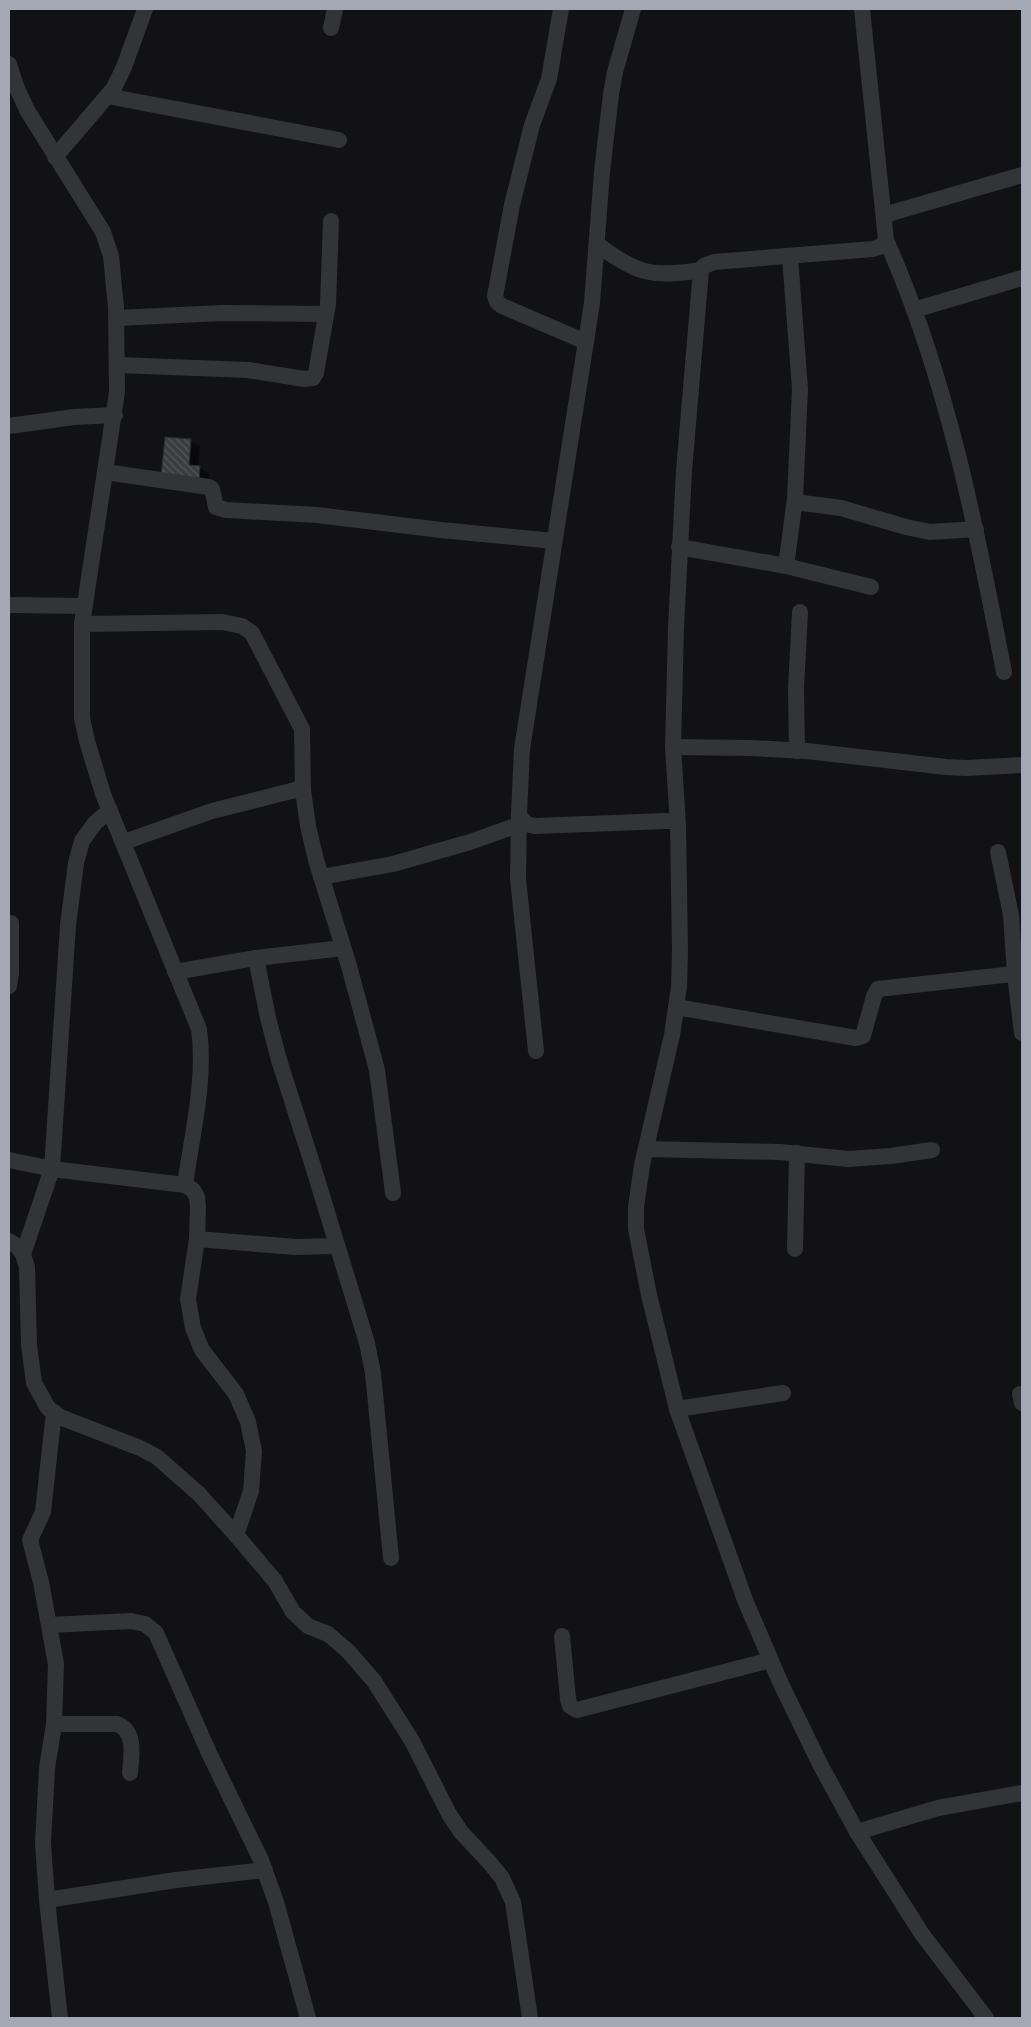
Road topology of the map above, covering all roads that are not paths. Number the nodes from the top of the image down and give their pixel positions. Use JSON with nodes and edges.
{"nodes":[{"id":1,"x":145,"y":9,"type":"edge"},
{"id":2,"x":335,"y":9,"type":"edge"},
{"id":3,"x":561,"y":9,"type":"edge"},
{"id":4,"x":633,"y":9,"type":"edge"},
{"id":5,"x":862,"y":9,"type":"edge"},
{"id":6,"x":331,"y":28,"type":"dead end"},
{"id":7,"x":10,"y":73,"type":"edge"},
{"id":8,"x":107,"y":96,"type":"junction"},
{"id":9,"x":339,"y":140,"type":"dead end"},
{"id":10,"x":55,"y":156,"type":"junction"},
{"id":11,"x":1022,"y":175,"type":"edge"},
{"id":12,"x":884,"y":215,"type":"junction"},
{"id":13,"x":331,"y":221,"type":"dead end"},
{"id":14,"x":886,"y":240,"type":"junction"},
{"id":15,"x":597,"y":244,"type":"junction"},
{"id":16,"x":790,"y":257,"type":"junction"},
{"id":17,"x":702,"y":270,"type":"junction"},
{"id":18,"x":1022,"y":278,"type":"edge"},
{"id":19,"x":914,"y":310,"type":"junction"},
{"id":20,"x":326,"y":314,"type":"junction"},
{"id":21,"x":117,"y":318,"type":"junction"},
{"id":22,"x":586,"y":342,"type":"junction"},
{"id":23,"x":118,"y":365,"type":"junction"},
{"id":24,"x":115,"y":415,"type":"junction"},
{"id":25,"x":9,"y":426,"type":"edge"},
{"id":26,"x":105,"y":472,"type":"junction"},
{"id":27,"x":795,"y":502,"type":"junction"},
{"id":28,"x":976,"y":529,"type":"junction"},
{"id":29,"x":554,"y":540,"type":"junction"},
{"id":30,"x":679,"y":547,"type":"junction"},
{"id":31,"x":786,"y":566,"type":"junction"},
{"id":32,"x":871,"y":587,"type":"dead end"},
{"id":33,"x":9,"y":605,"type":"edge"},
{"id":34,"x":85,"y":606,"type":"junction"},
{"id":35,"x":800,"y":612,"type":"dead end"},
{"id":36,"x":82,"y":624,"type":"junction"},
{"id":37,"x":1004,"y":672,"type":"dead end"},
{"id":38,"x":673,"y":747,"type":"junction"},
{"id":39,"x":797,"y":750,"type":"junction"},
{"id":40,"x":1022,"y":764,"type":"edge"},
{"id":41,"x":303,"y":788,"type":"junction"},
{"id":42,"x":110,"y":810,"type":"junction"},
{"id":43,"x":519,"y":820,"type":"junction"},
{"id":44,"x":678,"y":825,"type":"junction"},
{"id":45,"x":124,"y":842,"type":"junction"},
{"id":46,"x":998,"y":852,"type":"dead end"},
{"id":47,"x":321,"y":877,"type":"junction"},
{"id":48,"x":11,"y":922,"type":"dead end"},
{"id":49,"x":343,"y":948,"type":"junction"},
{"id":50,"x":256,"y":958,"type":"junction"},
{"id":51,"x":175,"y":972,"type":"junction"},
{"id":52,"x":1019,"y":974,"type":"edge"},
{"id":53,"x":9,"y":986,"type":"edge"},
{"id":54,"x":676,"y":1007,"type":"junction"},
{"id":55,"x":1022,"y":1033,"type":"edge"},
{"id":56,"x":536,"y":1052,"type":"dead end"},
{"id":57,"x":646,"y":1149,"type":"junction"},
{"id":58,"x":932,"y":1150,"type":"dead end"},
{"id":59,"x":797,"y":1153,"type":"junction"},
{"id":60,"x":9,"y":1160,"type":"edge"},
{"id":61,"x":52,"y":1169,"type":"junction"},
{"id":62,"x":185,"y":1185,"type":"junction"},
{"id":63,"x":393,"y":1193,"type":"dead end"},
{"id":64,"x":197,"y":1239,"type":"junction"},
{"id":65,"x":9,"y":1241,"type":"edge"},
{"id":66,"x":337,"y":1246,"type":"junction"},
{"id":67,"x":794,"y":1249,"type":"dead end"},
{"id":68,"x":23,"y":1254,"type":"junction"},
{"id":69,"x":783,"y":1393,"type":"dead end"},
{"id":70,"x":677,"y":1409,"type":"junction"},
{"id":71,"x":54,"y":1412,"type":"junction"},
{"id":72,"x":236,"y":1534,"type":"junction"},
{"id":73,"x":391,"y":1558,"type":"dead end"},
{"id":74,"x":49,"y":1625,"type":"junction"},
{"id":75,"x":562,"y":1636,"type":"dead end"},
{"id":76,"x":770,"y":1660,"type":"junction"},
{"id":77,"x":54,"y":1724,"type":"junction"},
{"id":78,"x":130,"y":1774,"type":"dead end"},
{"id":79,"x":1022,"y":1793,"type":"edge"},
{"id":80,"x":857,"y":1832,"type":"junction"},
{"id":81,"x":265,"y":1870,"type":"junction"},
{"id":82,"x":47,"y":1900,"type":"junction"},
{"id":83,"x":60,"y":2018,"type":"edge"},
{"id":84,"x":308,"y":2018,"type":"edge"},
{"id":85,"x":530,"y":2018,"type":"edge"},
{"id":86,"x":986,"y":2018,"type":"edge"}],
"edges":[{"from":1,"to":8,"type":"street"},
{"from":2,"to":6,"type":"street"},
{"from":3,"to":22,"type":"street"},
{"from":4,"to":15,"type":"street"},
{"from":5,"to":12,"type":"street"},
{"from":7,"to":10,"type":"street"},
{"from":8,"to":9,"type":"street"},
{"from":8,"to":10,"type":"street"},
{"from":10,"to":21,"type":"street"},
{"from":11,"to":12,"type":"street"},
{"from":12,"to":14,"type":"street"},
{"from":13,"to":20,"type":"street"},
{"from":14,"to":16,"type":"street"},
{"from":14,"to":19,"type":"street"},
{"from":15,"to":17,"type":"street"},
{"from":15,"to":22,"type":"street"},
{"from":16,"to":17,"type":"street"},
{"from":16,"to":27,"type":"street"},
{"from":17,"to":30,"type":"street"},
{"from":18,"to":19,"type":"street"},
{"from":19,"to":28,"type":"street"},
{"from":20,"to":21,"type":"street"},
{"from":20,"to":23,"type":"street"},
{"from":21,"to":23,"type":"street"},
{"from":22,"to":29,"type":"street"},
{"from":23,"to":24,"type":"street"},
{"from":24,"to":25,"type":"street"},
{"from":24,"to":26,"type":"street"},
{"from":26,"to":29,"type":"street"},
{"from":26,"to":34,"type":"street"},
{"from":27,"to":28,"type":"street"},
{"from":27,"to":31,"type":"street"},
{"from":28,"to":37,"type":"street"},
{"from":29,"to":43,"type":"street"},
{"from":30,"to":31,"type":"street"},
{"from":30,"to":38,"type":"street"},
{"from":31,"to":32,"type":"street"},
{"from":33,"to":34,"type":"street"},
{"from":34,"to":36,"type":"street"},
{"from":35,"to":39,"type":"street"},
{"from":36,"to":41,"type":"street"},
{"from":36,"to":42,"type":"street"},
{"from":38,"to":39,"type":"street"},
{"from":38,"to":44,"type":"street"},
{"from":39,"to":40,"type":"street"},
{"from":41,"to":45,"type":"street"},
{"from":41,"to":47,"type":"street"},
{"from":42,"to":45,"type":"street"},
{"from":42,"to":61,"type":"street"},
{"from":43,"to":44,"type":"street"},
{"from":43,"to":47,"type":"street"},
{"from":43,"to":56,"type":"street"},
{"from":44,"to":54,"type":"street"},
{"from":45,"to":51,"type":"street"},
{"from":46,"to":52,"type":"street"},
{"from":47,"to":49,"type":"street"},
{"from":48,"to":53,"type":"street"},
{"from":49,"to":50,"type":"street"},
{"from":49,"to":63,"type":"street"},
{"from":50,"to":51,"type":"street"},
{"from":50,"to":66,"type":"street"},
{"from":51,"to":62,"type":"street"},
{"from":52,"to":54,"type":"street"},
{"from":52,"to":55,"type":"street"},
{"from":54,"to":57,"type":"street"},
{"from":57,"to":59,"type":"street"},
{"from":57,"to":70,"type":"street"},
{"from":58,"to":59,"type":"street"},
{"from":59,"to":67,"type":"street"},
{"from":60,"to":61,"type":"street"},
{"from":61,"to":62,"type":"street"},
{"from":61,"to":68,"type":"street"},
{"from":62,"to":64,"type":"street"},
{"from":64,"to":66,"type":"street"},
{"from":64,"to":72,"type":"street"},
{"from":65,"to":68,"type":"street"},
{"from":66,"to":73,"type":"street"},
{"from":68,"to":71,"type":"street"},
{"from":69,"to":70,"type":"street"},
{"from":70,"to":76,"type":"street"},
{"from":71,"to":72,"type":"street"},
{"from":71,"to":74,"type":"street"},
{"from":72,"to":85,"type":"street"},
{"from":74,"to":77,"type":"street"},
{"from":74,"to":81,"type":"street"},
{"from":75,"to":76,"type":"street"},
{"from":76,"to":80,"type":"street"},
{"from":77,"to":78,"type":"street"},
{"from":77,"to":82,"type":"street"},
{"from":79,"to":80,"type":"street"},
{"from":80,"to":86,"type":"street"},
{"from":81,"to":82,"type":"street"},
{"from":81,"to":84,"type":"street"},
{"from":82,"to":83,"type":"street"}]}
